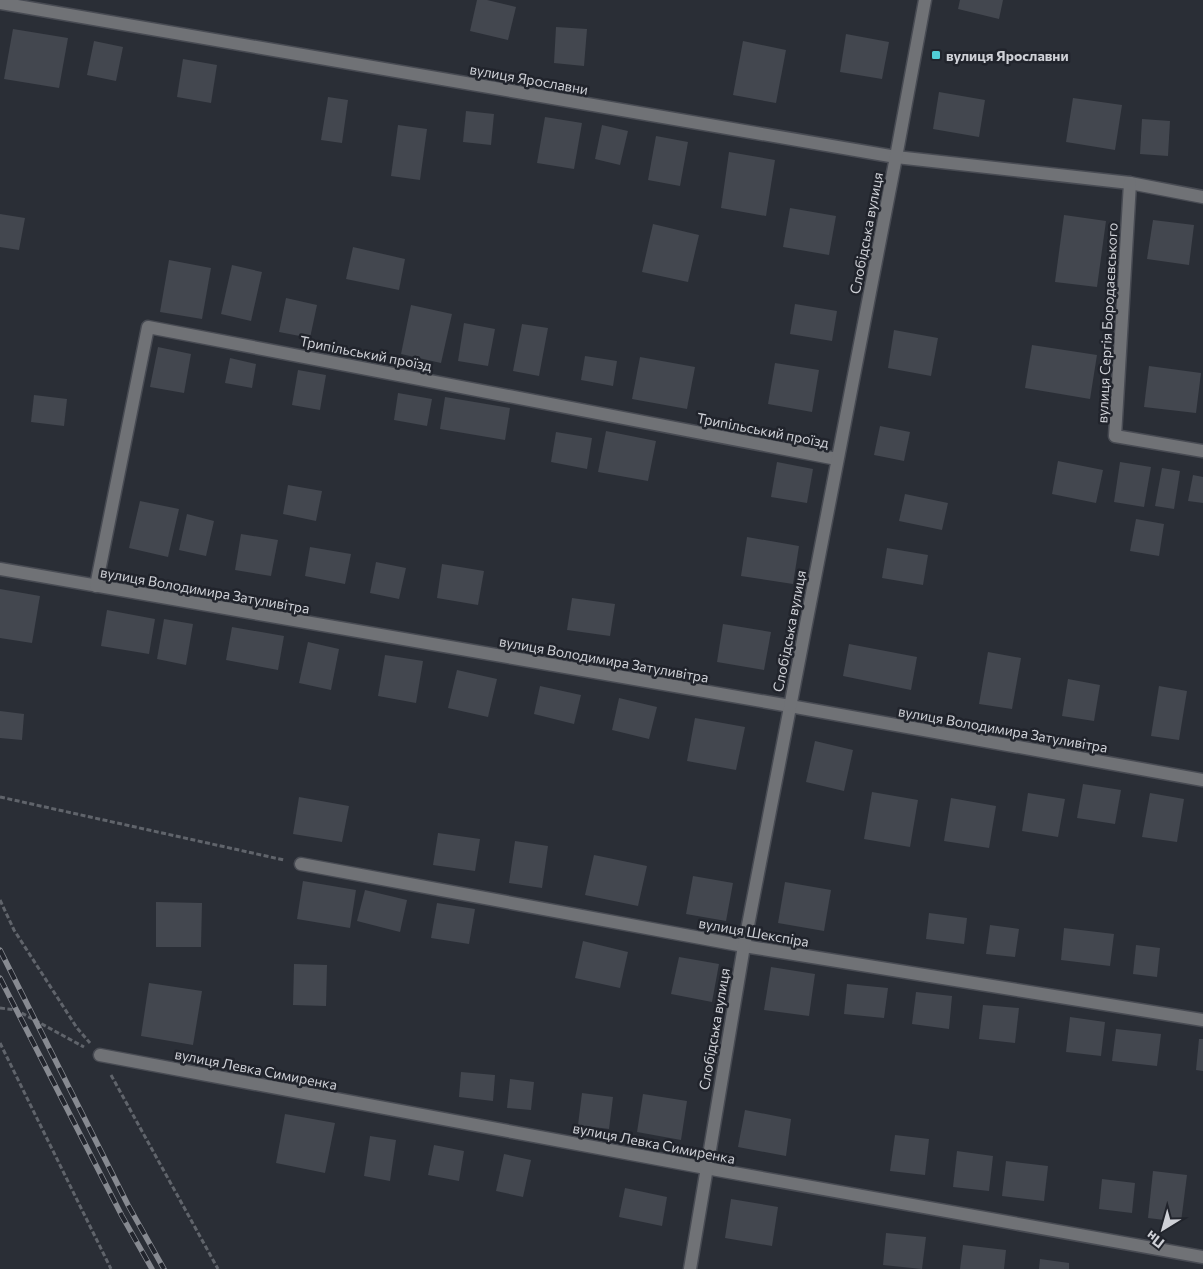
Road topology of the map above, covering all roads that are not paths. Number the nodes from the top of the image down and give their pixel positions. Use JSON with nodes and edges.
{"nodes":[{"id":1,"x":925,"y":0,"type":"edge"},
{"id":2,"x":0,"y":3,"type":"edge"},
{"id":3,"x":896,"y":157,"type":"junction"},
{"id":4,"x":1130,"y":183,"type":"junction"},
{"id":5,"x":1203,"y":197,"type":"edge"},
{"id":6,"x":1203,"y":451,"type":"edge"},
{"id":7,"x":837,"y":459,"type":"junction"},
{"id":8,"x":0,"y":569,"type":"edge"},
{"id":9,"x":96,"y":586,"type":"junction"},
{"id":10,"x":790,"y":706,"type":"junction"},
{"id":11,"x":1203,"y":780,"type":"edge"},
{"id":12,"x":301,"y":864,"type":"road end"},
{"id":13,"x":744,"y":946,"type":"junction"},
{"id":14,"x":1203,"y":1020,"type":"edge"},
{"id":15,"x":100,"y":1055,"type":"road end"},
{"id":16,"x":706,"y":1168,"type":"junction"},
{"id":17,"x":1203,"y":1257,"type":"edge"},
{"id":18,"x":690,"y":1269,"type":"edge"}],
"edges":[{"from":1,"to":3,"type":"street","name":"Слобідська вулиця"},
{"from":2,"to":3,"type":"street","name":"вулиця Ярославни"},
{"from":3,"to":4,"type":"street","name":"вулиця Ярославни"},
{"from":3,"to":7,"type":"street","name":"Слобідська вулиця"},
{"from":4,"to":5,"type":"street","name":"вулиця Ярославни"},
{"from":4,"to":6,"type":"street","name":"вулиця Сергія Бородаєвського"},
{"from":7,"to":9,"type":"street","name":"Трипільський проїзд"},
{"from":7,"to":10,"type":"street","name":"Слобідська вулиця"},
{"from":8,"to":9,"type":"street","name":"вулиця Володимира Затуливітра"},
{"from":9,"to":10,"type":"street","name":"вулиця Володимира Затуливітра"},
{"from":10,"to":11,"type":"street","name":"вулиця Володимира Затуливітра"},
{"from":10,"to":13,"type":"street","name":"Слобідська вулиця"},
{"from":12,"to":13,"type":"street","name":"вулиця Шекспіра"},
{"from":13,"to":14,"type":"street","name":"вулиця Шекспіра"},
{"from":13,"to":16,"type":"street","name":"Слобідська вулиця"},
{"from":15,"to":16,"type":"street","name":"вулиця Левка Симиренка"},
{"from":16,"to":17,"type":"street","name":"вулиця Левка Симиренка"},
{"from":16,"to":18,"type":"street","name":"Слобідська вулиця"}]}
